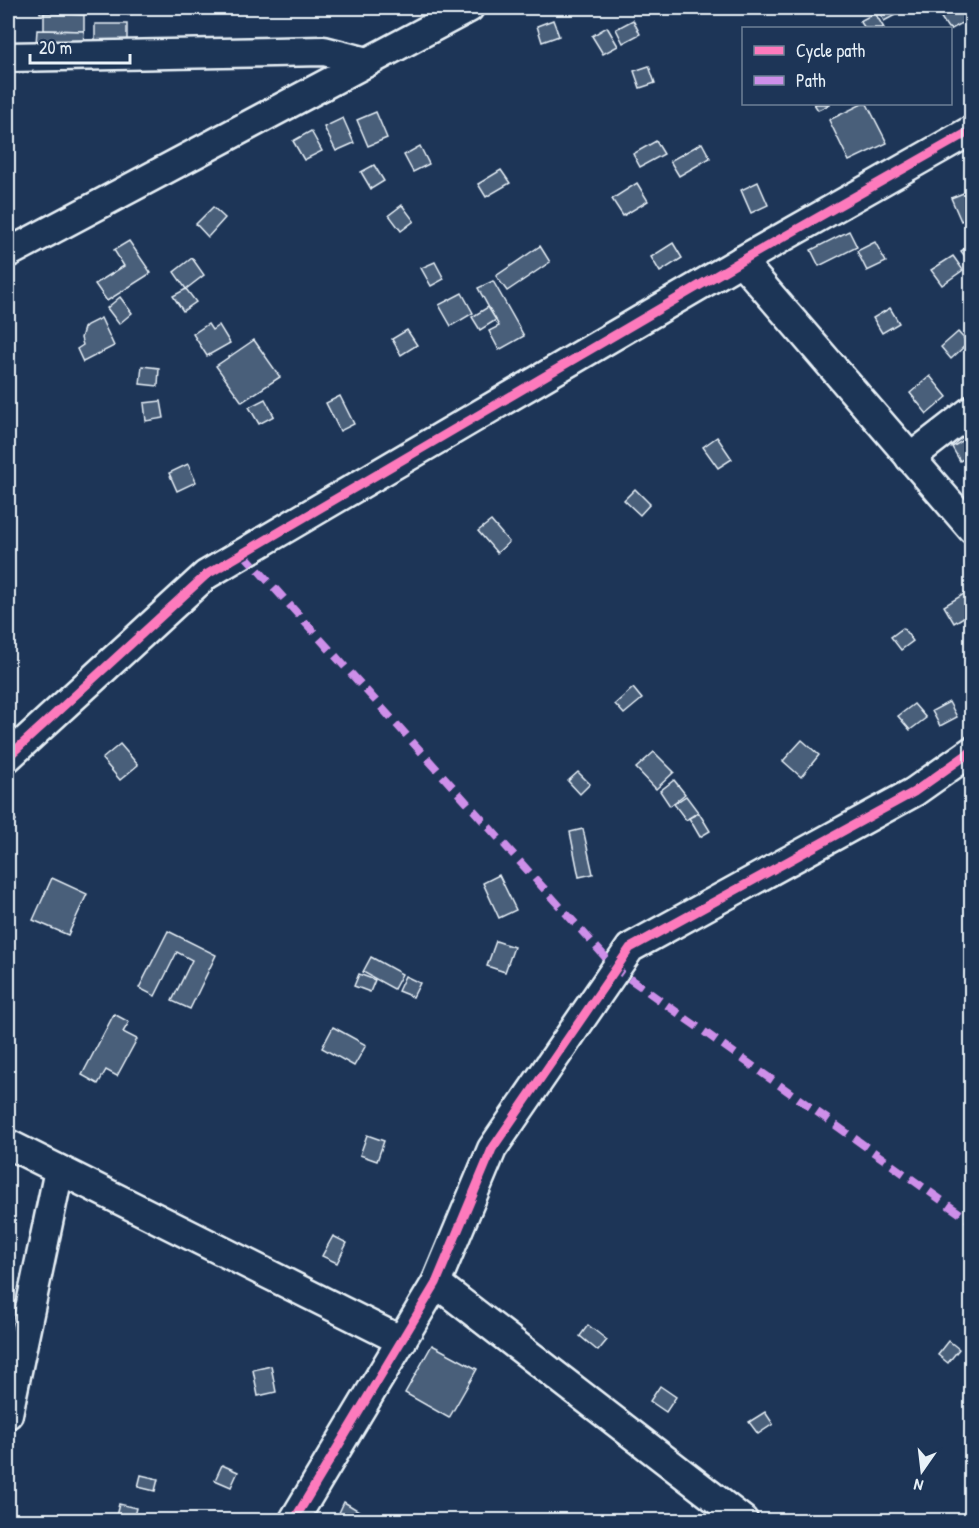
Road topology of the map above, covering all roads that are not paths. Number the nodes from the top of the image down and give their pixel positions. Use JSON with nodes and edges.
{"nodes":[{"id":1,"x":470,"y":8,"type":"edge"},
{"id":2,"x":8,"y":57,"type":"edge"},
{"id":3,"x":367,"y":62,"type":"junction"},
{"id":4,"x":972,"y":130,"type":"edge"},
{"id":5,"x":8,"y":253,"type":"edge"},
{"id":6,"x":741,"y":261,"type":"junction"},
{"id":7,"x":972,"y":410,"type":"edge"},
{"id":8,"x":910,"y":458,"type":"junction"},
{"id":9,"x":972,"y":529,"type":"edge"},
{"id":10,"x":972,"y":751,"type":"edge"},
{"id":11,"x":8,"y":757,"type":"edge"},
{"id":12,"x":8,"y":1144,"type":"edge"},
{"id":13,"x":59,"y":1170,"type":"junction"},
{"id":14,"x":436,"y":1283,"type":"junction"},
{"id":15,"x":402,"y":1341,"type":"junction"},
{"id":16,"x":8,"y":1414,"type":"edge"},
{"id":17,"x":294,"y":1521,"type":"edge"},
{"id":18,"x":743,"y":1521,"type":"edge"}],
"edges":[{"from":1,"to":3,"type":"street"},
{"from":2,"to":3,"type":"street"},
{"from":3,"to":5,"type":"street"},
{"from":4,"to":6,"type":"street"},
{"from":6,"to":8,"type":"street"},
{"from":6,"to":11,"type":"street"},
{"from":7,"to":8,"type":"street"},
{"from":8,"to":9,"type":"street"},
{"from":10,"to":14,"type":"street"},
{"from":12,"to":13,"type":"street"},
{"from":13,"to":15,"type":"street"},
{"from":13,"to":16,"type":"street"},
{"from":14,"to":15,"type":"street"},
{"from":14,"to":18,"type":"street"},
{"from":15,"to":17,"type":"street"}]}
